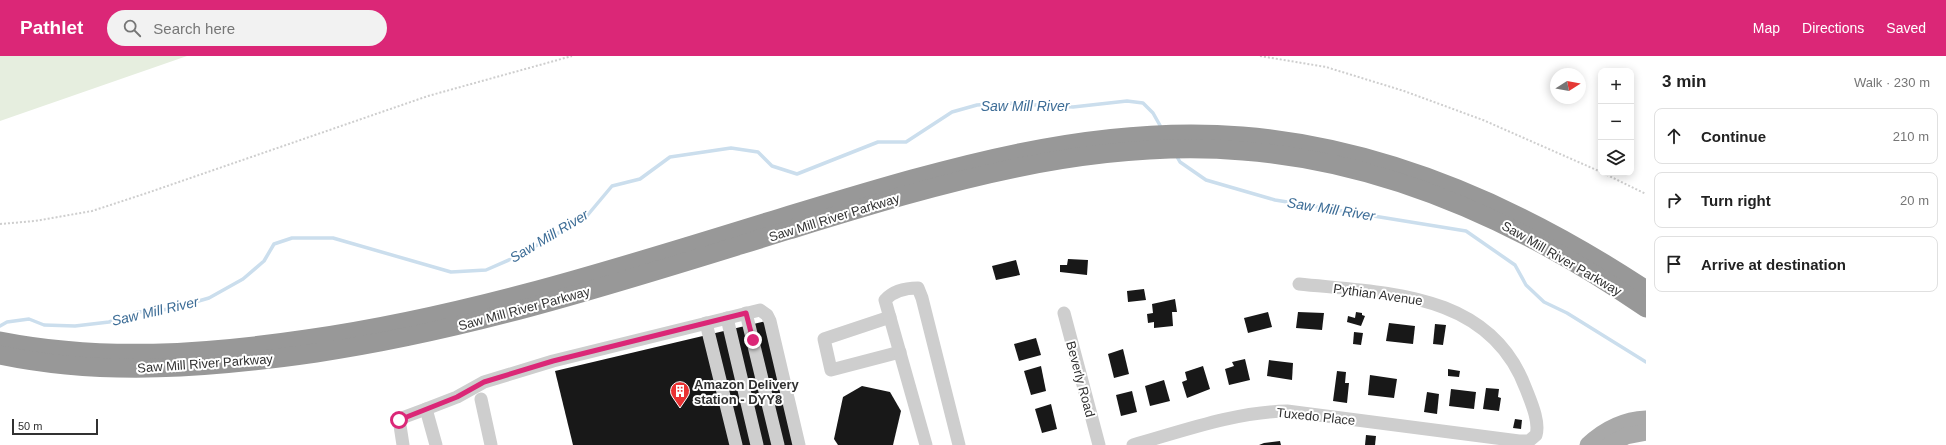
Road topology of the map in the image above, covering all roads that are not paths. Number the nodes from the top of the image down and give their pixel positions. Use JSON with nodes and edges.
{"nodes":[{"id":1,"x":1191,"y":141,"type":"junction"},
{"id":2,"x":1156,"y":142,"type":"junction"},
{"id":3,"x":1299,"y":284,"type":"dead end"},
{"id":4,"x":1646,"y":290,"type":"edge"},
{"id":5,"x":1646,"y":308,"type":"edge"},
{"id":6,"x":746,"y":313,"type":"junction"},
{"id":7,"x":1064,"y":314,"type":"dead end"},
{"id":8,"x":727,"y":318,"type":"junction"},
{"id":9,"x":890,"y":318,"type":"junction"},
{"id":10,"x":706,"y":323,"type":"junction"},
{"id":11,"x":0,"y":341,"type":"edge"},
{"id":12,"x":900,"y":352,"type":"junction"},
{"id":13,"x":0,"y":356,"type":"edge"},
{"id":14,"x":481,"y":399,"type":"dead end"},
{"id":15,"x":426,"y":409,"type":"junction"},
{"id":16,"x":1646,"y":419,"type":"edge"},
{"id":17,"x":1646,"y":432,"type":"edge"},
{"id":18,"x":1479,"y":435,"type":"joint"},
{"id":19,"x":403,"y":445,"type":"edge"},
{"id":20,"x":436,"y":445,"type":"edge"},
{"id":21,"x":491,"y":445,"type":"edge"},
{"id":22,"x":736,"y":445,"type":"edge"},
{"id":23,"x":757,"y":445,"type":"edge"},
{"id":24,"x":778,"y":445,"type":"edge"},
{"id":25,"x":799,"y":445,"type":"edge"},
{"id":26,"x":926,"y":445,"type":"edge"},
{"id":27,"x":959,"y":445,"type":"edge"},
{"id":28,"x":1099,"y":445,"type":"edge"},
{"id":29,"x":1133,"y":445,"type":"edge"},
{"id":30,"x":1588,"y":445,"type":"edge"},
{"id":31,"x":1609,"y":445,"type":"edge"}],
"edges":[{"from":1,"to":2,"type":"highway","name":"Saw Mill River Parkway"},
{"from":1,"to":4,"type":"highway","name":"Saw Mill River Parkway"},
{"from":1,"to":5,"type":"highway","name":"Saw Mill River Parkway"},
{"from":2,"to":11,"type":"highway","name":"Saw Mill River Parkway"},
{"from":2,"to":13,"type":"highway","name":"Saw Mill River Parkway"},
{"from":3,"to":18,"type":"street","name":"Pythian Avenue"},
{"from":6,"to":8,"type":"street"},
{"from":6,"to":24,"type":"street"},
{"from":6,"to":25,"type":"street"},
{"from":7,"to":28,"type":"street","name":"Beverly Road"},
{"from":8,"to":10,"type":"street"},
{"from":8,"to":23,"type":"street"},
{"from":9,"to":12,"type":"street"},
{"from":9,"to":12,"type":"street"},
{"from":9,"to":27,"type":"street"},
{"from":10,"to":15,"type":"street"},
{"from":10,"to":22,"type":"street"},
{"from":12,"to":26,"type":"street"},
{"from":14,"to":21,"type":"street"},
{"from":15,"to":19,"type":"street"},
{"from":15,"to":20,"type":"street"},
{"from":16,"to":30,"type":"main road"},
{"from":17,"to":31,"type":"main road"},
{"from":18,"to":29,"type":"street","name":"Tuxedo Place"}]}
